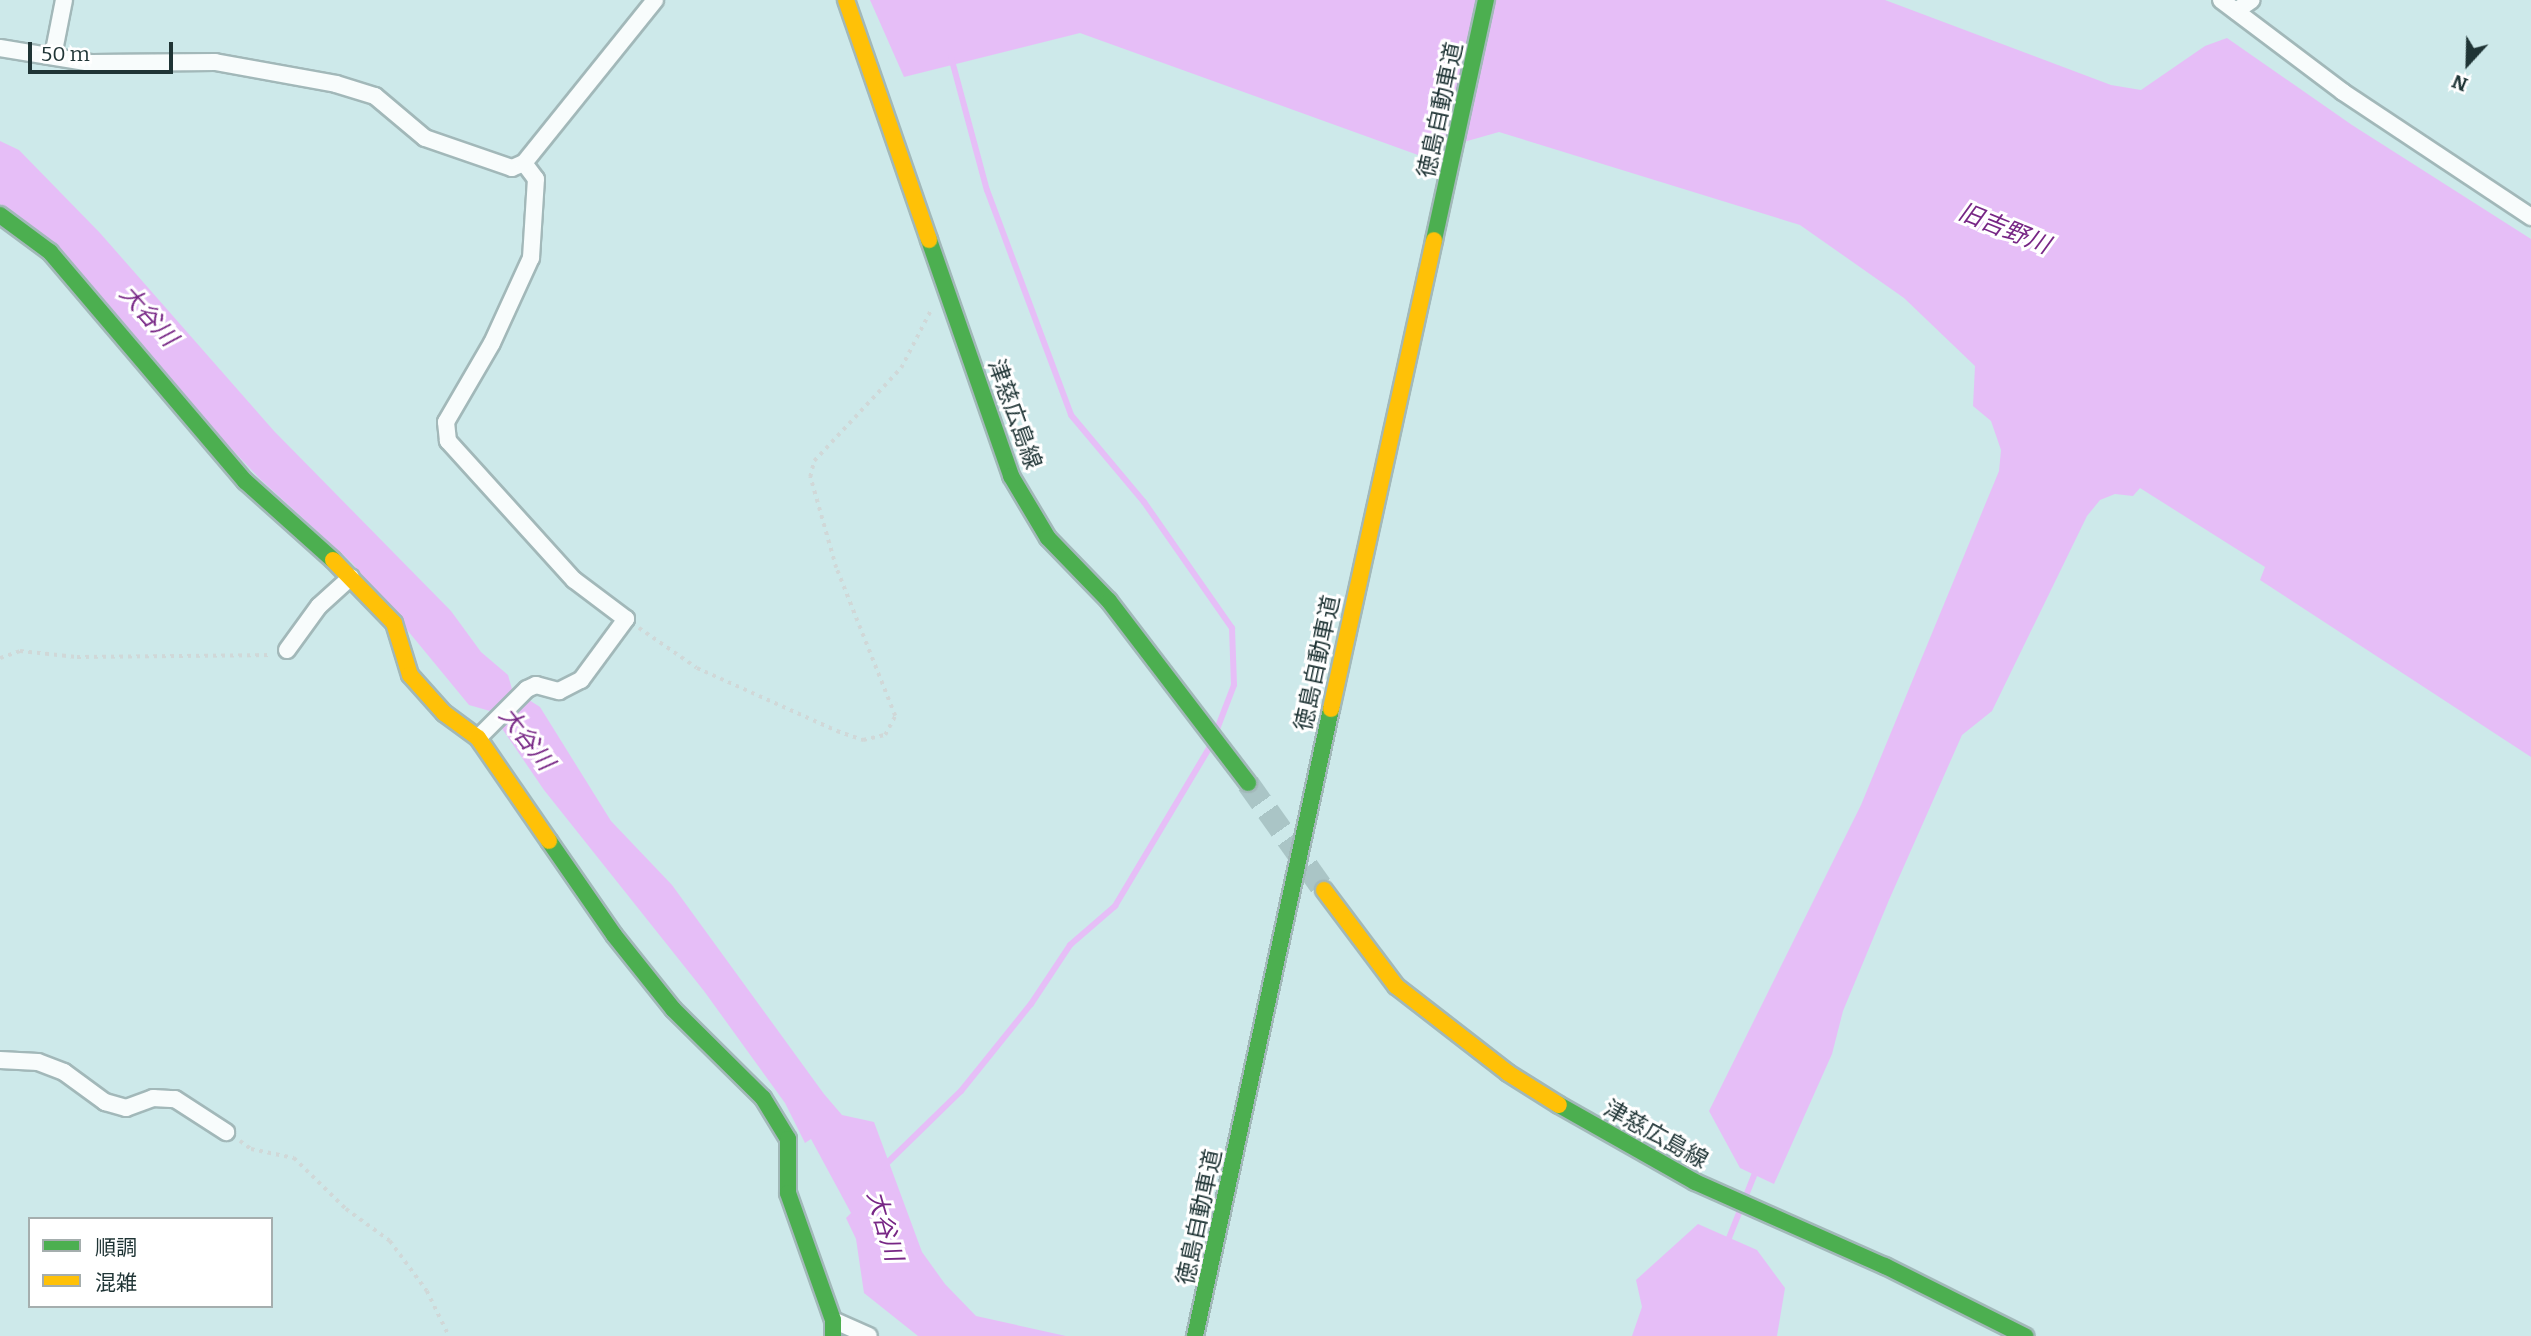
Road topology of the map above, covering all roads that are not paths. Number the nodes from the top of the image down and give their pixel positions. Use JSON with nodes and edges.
{"nodes":[{"id":1,"x":64,"y":0,"type":"edge"},
{"id":2,"x":655,"y":0,"type":"edge"},
{"id":3,"x":846,"y":0,"type":"edge"},
{"id":4,"x":1486,"y":0,"type":"edge"},
{"id":5,"x":2221,"y":0,"type":"edge"},
{"id":6,"x":2252,"y":0,"type":"edge"},
{"id":7,"x":2236,"y":11,"type":"junction"},
{"id":8,"x":0,"y":48,"type":"edge"},
{"id":9,"x":53,"y":56,"type":"junction"},
{"id":10,"x":524,"y":163,"type":"junction"},
{"id":11,"x":0,"y":215,"type":"edge"},
{"id":12,"x":2531,"y":218,"type":"edge"},
{"id":13,"x":351,"y":577,"type":"junction"},
{"id":14,"x":287,"y":650,"type":"road end"},
{"id":15,"x":478,"y":738,"type":"junction"},
{"id":16,"x":1248,"y":783,"type":"tunnel mouth"},
{"id":17,"x":1324,"y":890,"type":"tunnel mouth"},
{"id":18,"x":0,"y":1060,"type":"edge"},
{"id":19,"x":226,"y":1132,"type":"road end"},
{"id":20,"x":833,"y":1328,"type":"edge"},
{"id":21,"x":869,"y":1336,"type":"edge"},
{"id":22,"x":1195,"y":1336,"type":"edge"},
{"id":23,"x":2025,"y":1336,"type":"edge"}],
"edges":[{"from":1,"to":9,"type":"street"},
{"from":2,"to":10,"type":"street"},
{"from":3,"to":16,"type":"main road","name":"津慈広島線"},
{"from":4,"to":22,"type":"main road","name":"徳島自動車道"},
{"from":5,"to":7,"type":"street"},
{"from":6,"to":7,"type":"street"},
{"from":7,"to":12,"type":"street"},
{"from":8,"to":9,"type":"street"},
{"from":9,"to":10,"type":"street"},
{"from":10,"to":15,"type":"street"},
{"from":11,"to":13,"type":"main road"},
{"from":13,"to":14,"type":"street"},
{"from":13,"to":15,"type":"main road"},
{"from":15,"to":20,"type":"main road"},
{"from":17,"to":23,"type":"main road","name":"津慈広島線"},
{"from":18,"to":19,"type":"street"},
{"from":20,"to":21,"type":"street"}]}
